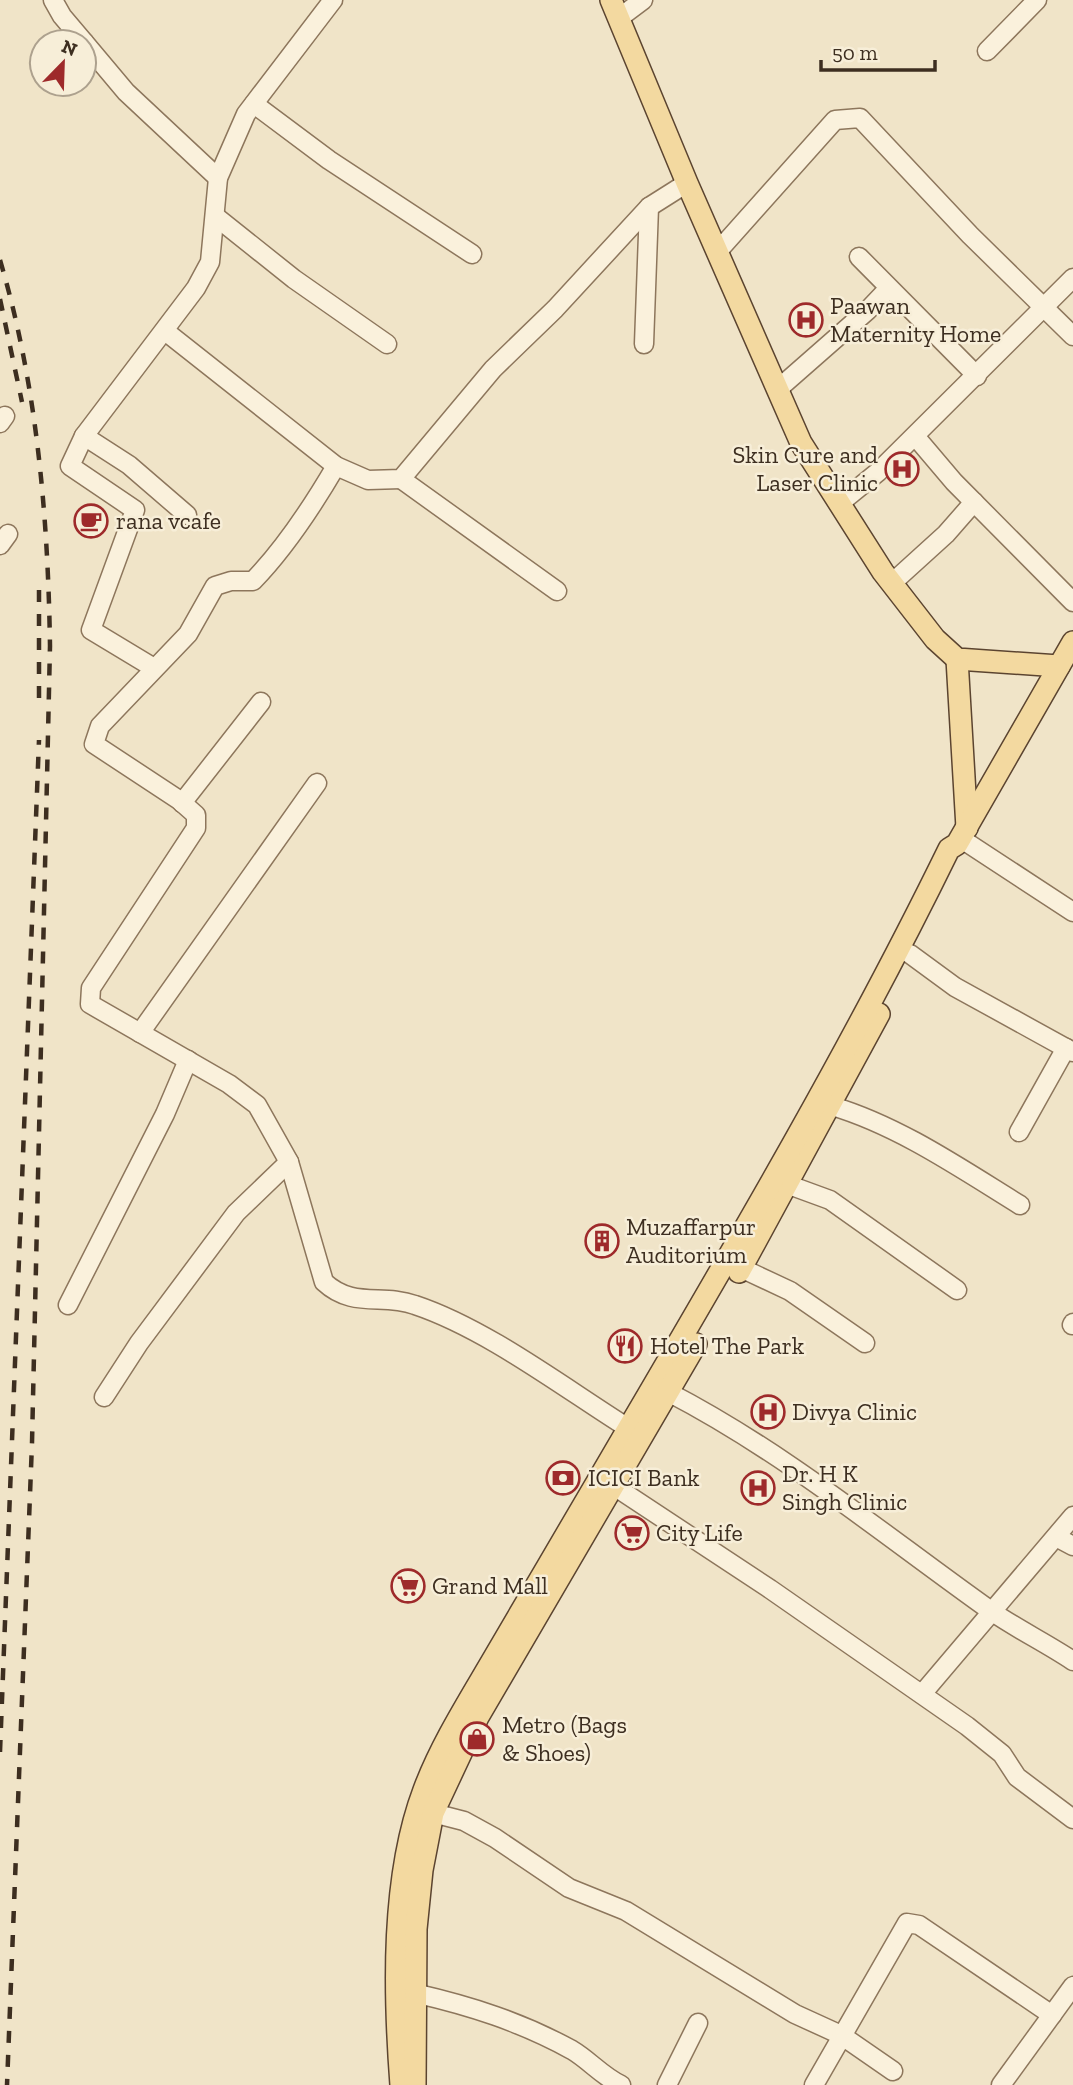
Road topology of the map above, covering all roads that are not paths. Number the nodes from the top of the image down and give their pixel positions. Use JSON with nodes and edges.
{"nodes":[{"id":1,"x":53,"y":0,"type":"edge"},
{"id":2,"x":333,"y":0,"type":"edge"},
{"id":3,"x":643,"y":0,"type":"edge"},
{"id":4,"x":1037,"y":0,"type":"edge"},
{"id":5,"x":615,"y":9,"type":"edge"},
{"id":6,"x":72,"y":28,"type":"edge"},
{"id":7,"x":987,"y":51,"type":"dead end"},
{"id":8,"x":98,"y":59,"type":"edge"},
{"id":9,"x":254,"y":104,"type":"junction"},
{"id":10,"x":218,"y":178,"type":"junction"},
{"id":11,"x":687,"y":183,"type":"junction"},
{"id":12,"x":649,"y":207,"type":"junction"},
{"id":13,"x":215,"y":216,"type":"junction"},
{"id":14,"x":719,"y":250,"type":"junction"},
{"id":15,"x":472,"y":254,"type":"dead end"},
{"id":16,"x":859,"y":257,"type":"dead end"},
{"id":17,"x":1073,"y":278,"type":"edge"},
{"id":18,"x":888,"y":289,"type":"junction"},
{"id":19,"x":1042,"y":307,"type":"junction"},
{"id":20,"x":165,"y":331,"type":"junction"},
{"id":21,"x":1073,"y":336,"type":"edge"},
{"id":22,"x":387,"y":344,"type":"dead end"},
{"id":23,"x":644,"y":344,"type":"dead end"},
{"id":24,"x":977,"y":376,"type":"junction"},
{"id":25,"x":778,"y":388,"type":"junction"},
{"id":26,"x":84,"y":436,"type":"junction"},
{"id":27,"x":915,"y":436,"type":"junction"},
{"id":28,"x":336,"y":467,"type":"junction"},
{"id":29,"x":401,"y":479,"type":"junction"},
{"id":30,"x":974,"y":502,"type":"junction"},
{"id":31,"x":840,"y":503,"type":"junction"},
{"id":32,"x":187,"y":515,"type":"dead end"},
{"id":33,"x":892,"y":583,"type":"junction"},
{"id":34,"x":557,"y":591,"type":"dead end"},
{"id":35,"x":1073,"y":602,"type":"edge"},
{"id":36,"x":1073,"y":642,"type":"edge"},
{"id":37,"x":957,"y":659,"type":"junction"},
{"id":38,"x":1059,"y":666,"type":"junction"},
{"id":39,"x":154,"y":668,"type":"junction"},
{"id":40,"x":261,"y":702,"type":"dead end"},
{"id":41,"x":317,"y":783,"type":"dead end"},
{"id":42,"x":182,"y":803,"type":"junction"},
{"id":43,"x":961,"y":836,"type":"junction"},
{"id":44,"x":1073,"y":912,"type":"edge"},
{"id":45,"x":910,"y":954,"type":"junction"},
{"id":46,"x":140,"y":1033,"type":"junction"},
{"id":47,"x":1070,"y":1050,"type":"edge"},
{"id":48,"x":188,"y":1060,"type":"junction"},
{"id":49,"x":832,"y":1106,"type":"junction"},
{"id":50,"x":1019,"y":1132,"type":"dead end"},
{"id":51,"x":289,"y":1162,"type":"junction"},
{"id":52,"x":789,"y":1185,"type":"junction"},
{"id":53,"x":1020,"y":1205,"type":"dead end"},
{"id":54,"x":741,"y":1268,"type":"junction"},
{"id":55,"x":957,"y":1290,"type":"dead end"},
{"id":56,"x":68,"y":1305,"type":"dead end"},
{"id":57,"x":865,"y":1343,"type":"dead end"},
{"id":58,"x":668,"y":1392,"type":"junction"},
{"id":59,"x":104,"y":1397,"type":"dead end"},
{"id":60,"x":628,"y":1428,"type":"junction"},
{"id":61,"x":614,"y":1486,"type":"junction"},
{"id":62,"x":1073,"y":1516,"type":"edge"},
{"id":63,"x":1056,"y":1537,"type":"junction"},
{"id":64,"x":1073,"y":1546,"type":"edge"},
{"id":65,"x":992,"y":1612,"type":"junction"},
{"id":66,"x":1073,"y":1661,"type":"edge"},
{"id":67,"x":922,"y":1694,"type":"junction"},
{"id":68,"x":433,"y":1813,"type":"junction"},
{"id":69,"x":1073,"y":1819,"type":"edge"},
{"id":70,"x":1073,"y":1986,"type":"edge"},
{"id":71,"x":414,"y":1993,"type":"junction"},
{"id":72,"x":1052,"y":2015,"type":"junction"},
{"id":73,"x":698,"y":2023,"type":"dead end"},
{"id":74,"x":841,"y":2035,"type":"junction"},
{"id":75,"x":892,"y":2071,"type":"dead end"},
{"id":76,"x":401,"y":2085,"type":"edge"},
{"id":77,"x":415,"y":2085,"type":"edge"},
{"id":78,"x":621,"y":2085,"type":"edge"},
{"id":79,"x":667,"y":2085,"type":"edge"},
{"id":80,"x":814,"y":2085,"type":"edge"},
{"id":81,"x":1001,"y":2085,"type":"edge"}],
"edges":[{"from":1,"to":6,"type":"street"},
{"from":2,"to":9,"type":"street"},
{"from":3,"to":5,"type":"street"},
{"from":4,"to":7,"type":"street"},
{"from":5,"to":11,"type":"main road"},
{"from":8,"to":10,"type":"street"},
{"from":9,"to":10,"type":"street"},
{"from":9,"to":15,"type":"street"},
{"from":10,"to":13,"type":"street"},
{"from":11,"to":12,"type":"street"},
{"from":11,"to":14,"type":"main road"},
{"from":12,"to":23,"type":"street"},
{"from":12,"to":29,"type":"street"},
{"from":13,"to":20,"type":"street"},
{"from":13,"to":22,"type":"street"},
{"from":14,"to":19,"type":"street"},
{"from":14,"to":25,"type":"main road"},
{"from":16,"to":18,"type":"street"},
{"from":17,"to":19,"type":"street"},
{"from":18,"to":24,"type":"street"},
{"from":18,"to":25,"type":"street"},
{"from":19,"to":21,"type":"street"},
{"from":19,"to":24,"type":"street"},
{"from":20,"to":26,"type":"street"},
{"from":20,"to":28,"type":"street"},
{"from":24,"to":27,"type":"street"},
{"from":25,"to":31,"type":"main road"},
{"from":26,"to":32,"type":"street"},
{"from":26,"to":39,"type":"street"},
{"from":27,"to":30,"type":"street"},
{"from":27,"to":31,"type":"street"},
{"from":28,"to":29,"type":"street"},
{"from":28,"to":39,"type":"street"},
{"from":29,"to":34,"type":"street"},
{"from":30,"to":33,"type":"street"},
{"from":30,"to":35,"type":"street"},
{"from":31,"to":33,"type":"main road"},
{"from":33,"to":37,"type":"main road"},
{"from":36,"to":38,"type":"main road"},
{"from":37,"to":38,"type":"main road"},
{"from":37,"to":43,"type":"main road"},
{"from":38,"to":43,"type":"main road"},
{"from":39,"to":42,"type":"street"},
{"from":40,"to":42,"type":"street"},
{"from":41,"to":46,"type":"street"},
{"from":42,"to":46,"type":"street"},
{"from":43,"to":44,"type":"street"},
{"from":43,"to":45,"type":"main road"},
{"from":43,"to":60,"type":"main road"},
{"from":45,"to":47,"type":"street"},
{"from":45,"to":49,"type":"main road"},
{"from":46,"to":48,"type":"street"},
{"from":47,"to":50,"type":"street"},
{"from":48,"to":51,"type":"street"},
{"from":48,"to":56,"type":"street"},
{"from":49,"to":52,"type":"main road"},
{"from":49,"to":53,"type":"street"},
{"from":51,"to":59,"type":"street"},
{"from":51,"to":60,"type":"street"},
{"from":52,"to":54,"type":"main road"},
{"from":52,"to":55,"type":"street"},
{"from":54,"to":57,"type":"street"},
{"from":54,"to":58,"type":"main road"},
{"from":58,"to":61,"type":"main road"},
{"from":58,"to":65,"type":"street"},
{"from":60,"to":76,"type":"main road"},
{"from":61,"to":67,"type":"street"},
{"from":61,"to":68,"type":"main road"},
{"from":62,"to":63,"type":"street"},
{"from":63,"to":64,"type":"street"},
{"from":63,"to":65,"type":"street"},
{"from":65,"to":66,"type":"street"},
{"from":65,"to":67,"type":"street"},
{"from":67,"to":69,"type":"street"},
{"from":68,"to":71,"type":"main road"},
{"from":68,"to":74,"type":"street"},
{"from":70,"to":72,"type":"street"},
{"from":71,"to":77,"type":"main road"},
{"from":71,"to":78,"type":"street"},
{"from":72,"to":74,"type":"street"},
{"from":72,"to":81,"type":"street"},
{"from":73,"to":79,"type":"street"},
{"from":74,"to":75,"type":"street"},
{"from":74,"to":80,"type":"street"}]}
